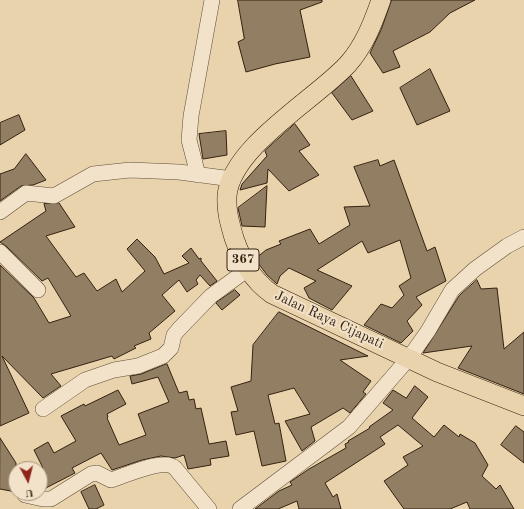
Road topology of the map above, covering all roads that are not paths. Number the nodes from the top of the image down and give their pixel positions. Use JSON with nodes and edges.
{"nodes":[{"id":1,"x":212,"y":0,"type":"edge"},
{"id":2,"x":381,"y":0,"type":"edge"},
{"id":3,"x":198,"y":175,"type":"junction"},
{"id":4,"x":232,"y":179,"type":"junction"},
{"id":5,"x":0,"y":212,"type":"edge"},
{"id":6,"x":524,"y":237,"type":"edge"},
{"id":7,"x":0,"y":252,"type":"edge"},
{"id":8,"x":248,"y":269,"type":"junction"},
{"id":9,"x":38,"y":290,"type":"dead end"},
{"id":10,"x":409,"y":358,"type":"junction"},
{"id":11,"x":524,"y":406,"type":"edge"},
{"id":12,"x":43,"y":409,"type":"dead end"},
{"id":13,"x":48,"y":499,"type":"edge"},
{"id":14,"x":209,"y":509,"type":"edge"},
{"id":15,"x":240,"y":509,"type":"edge"}],
"edges":[{"from":1,"to":3,"type":"street"},
{"from":2,"to":4,"type":"main road","name":"Jalan Raya Cijapati","number":"367"},
{"from":3,"to":4,"type":"street"},
{"from":3,"to":5,"type":"street"},
{"from":4,"to":8,"type":"main road","name":"Jalan Raya Cijapati","number":"367"},
{"from":6,"to":10,"type":"street"},
{"from":7,"to":9,"type":"street"},
{"from":8,"to":10,"type":"main road","name":"Jalan Raya Cijapati","number":"367"},
{"from":8,"to":12,"type":"street"},
{"from":10,"to":11,"type":"main road","name":"Jalan Raya Cijapati","number":"367"},
{"from":10,"to":15,"type":"street"},
{"from":13,"to":14,"type":"street"}]}
